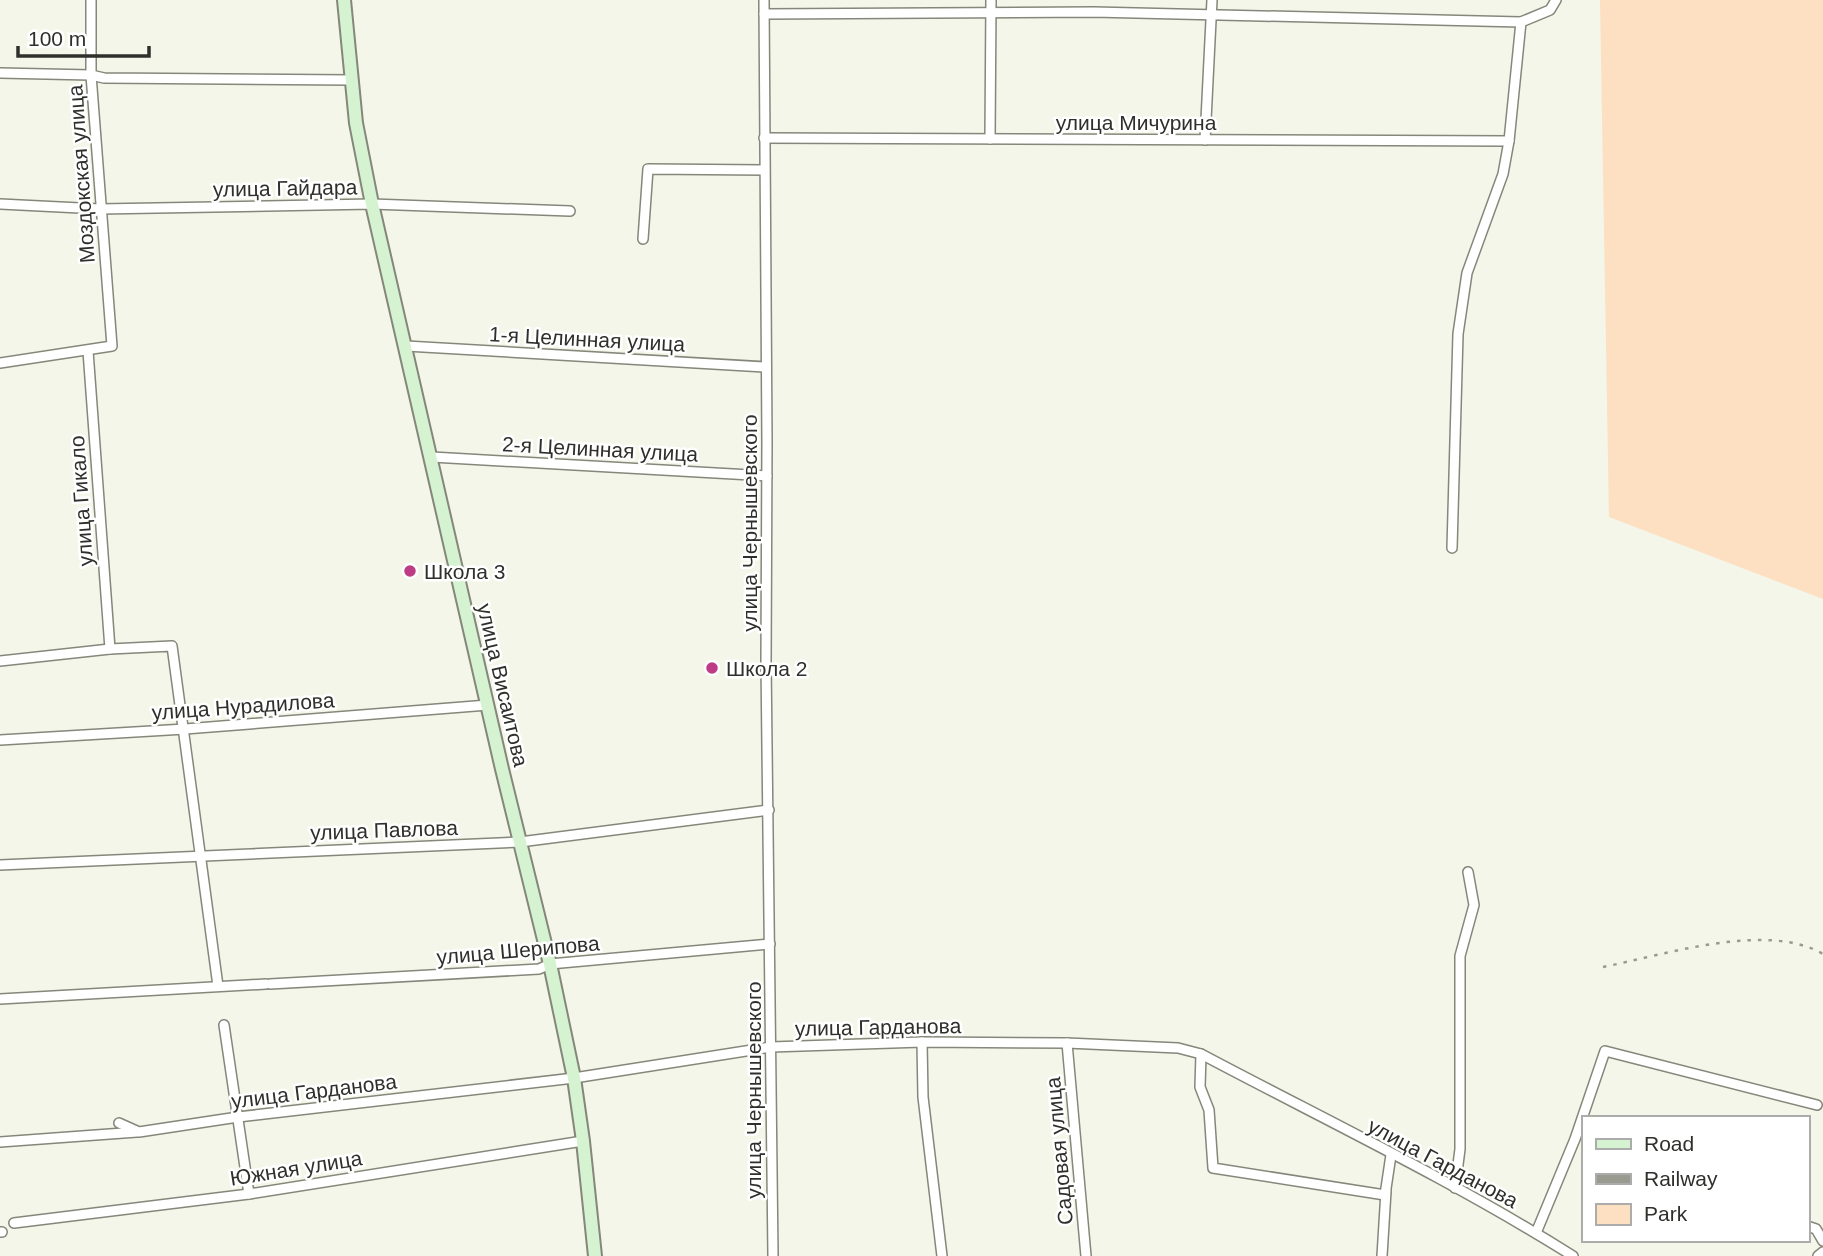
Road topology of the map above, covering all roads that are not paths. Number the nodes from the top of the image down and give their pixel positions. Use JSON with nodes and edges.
{"nodes":[{"id":1,"x":91,"y":0,"type":"edge"},
{"id":2,"x":344,"y":0,"type":"edge"},
{"id":3,"x":764,"y":0,"type":"edge"},
{"id":4,"x":991,"y":0,"type":"edge"},
{"id":5,"x":1212,"y":0,"type":"edge"},
{"id":6,"x":1556,"y":0,"type":"edge"},
{"id":7,"x":764,"y":14,"type":"junction"},
{"id":8,"x":991,"y":14,"type":"junction"},
{"id":9,"x":1212,"y":14,"type":"junction"},
{"id":10,"x":1521,"y":22,"type":"junction"},
{"id":11,"x":0,"y":73,"type":"edge"},
{"id":12,"x":91,"y":75,"type":"junction"},
{"id":13,"x":351,"y":80,"type":"junction"},
{"id":14,"x":764,"y":138,"type":"junction"},
{"id":15,"x":990,"y":139,"type":"junction"},
{"id":16,"x":1205,"y":139,"type":"junction"},
{"id":17,"x":1509,"y":141,"type":"junction"},
{"id":18,"x":764,"y":170,"type":"junction"},
{"id":19,"x":0,"y":204,"type":"edge"},
{"id":20,"x":372,"y":204,"type":"junction"},
{"id":21,"x":100,"y":209,"type":"junction"},
{"id":22,"x":570,"y":211,"type":"dead end"},
{"id":23,"x":643,"y":239,"type":"dead end"},
{"id":24,"x":405,"y":346,"type":"junction"},
{"id":25,"x":88,"y":351,"type":"junction"},
{"id":26,"x":0,"y":363,"type":"edge"},
{"id":27,"x":766,"y":367,"type":"junction"},
{"id":28,"x":432,"y":457,"type":"junction"},
{"id":29,"x":767,"y":477,"type":"junction"},
{"id":30,"x":1451,"y":548,"type":"dead end"},
{"id":31,"x":110,"y":649,"type":"junction"},
{"id":32,"x":0,"y":661,"type":"edge"},
{"id":33,"x":488,"y":705,"type":"junction"},
{"id":34,"x":185,"y":729,"type":"junction"},
{"id":35,"x":0,"y":740,"type":"edge"},
{"id":36,"x":769,"y":810,"type":"junction"},
{"id":37,"x":520,"y":842,"type":"junction"},
{"id":38,"x":200,"y":855,"type":"junction"},
{"id":39,"x":0,"y":865,"type":"edge"},
{"id":40,"x":1468,"y":872,"type":"dead end"},
{"id":41,"x":770,"y":944,"type":"junction"},
{"id":42,"x":550,"y":964,"type":"junction"},
{"id":43,"x":218,"y":986,"type":"junction"},
{"id":44,"x":0,"y":999,"type":"edge"},
{"id":45,"x":225,"y":1025,"type":"dead end"},
{"id":46,"x":922,"y":1042,"type":"junction"},
{"id":47,"x":1066,"y":1043,"type":"junction"},
{"id":48,"x":771,"y":1047,"type":"junction"},
{"id":49,"x":1201,"y":1054,"type":"junction"},
{"id":50,"x":574,"y":1078,"type":"junction"},
{"id":51,"x":1817,"y":1105,"type":"dead end"},
{"id":52,"x":1586,"y":1116,"type":"edge"},
{"id":53,"x":238,"y":1117,"type":"junction"},
{"id":54,"x":119,"y":1123,"type":"dead end"},
{"id":55,"x":139,"y":1132,"type":"junction"},
{"id":56,"x":1579,"y":1140,"type":"edge"},
{"id":57,"x":583,"y":1141,"type":"junction"},
{"id":58,"x":0,"y":1142,"type":"edge"},
{"id":59,"x":1391,"y":1155,"type":"junction"},
{"id":60,"x":1455,"y":1188,"type":"junction"},
{"id":61,"x":1386,"y":1191,"type":"junction"},
{"id":62,"x":249,"y":1194,"type":"junction"},
{"id":63,"x":14,"y":1223,"type":"dead end"},
{"id":64,"x":1812,"y":1227,"type":"edge"},
{"id":65,"x":1536,"y":1233,"type":"junction"},
{"id":66,"x":1823,"y":1241,"type":"edge"},
{"id":67,"x":1823,"y":1252,"type":"edge"},
{"id":68,"x":595,"y":1256,"type":"edge"},
{"id":69,"x":773,"y":1256,"type":"edge"},
{"id":70,"x":942,"y":1256,"type":"edge"},
{"id":71,"x":1086,"y":1256,"type":"edge"},
{"id":72,"x":1382,"y":1256,"type":"edge"},
{"id":73,"x":1573,"y":1256,"type":"edge"},
{"id":74,"x":1818,"y":1256,"type":"edge"}],
"edges":[{"from":1,"to":12,"type":"street","name":"Моздокская улица"},
{"from":2,"to":13,"type":"street","name":"улица Висаитова"},
{"from":3,"to":7,"type":"street","name":"улица Чернышевского"},
{"from":4,"to":8,"type":"street"},
{"from":5,"to":9,"type":"street"},
{"from":6,"to":10,"type":"street"},
{"from":7,"to":8,"type":"street"},
{"from":7,"to":14,"type":"street","name":"улица Чернышевского"},
{"from":8,"to":9,"type":"street"},
{"from":8,"to":15,"type":"street"},
{"from":9,"to":10,"type":"street"},
{"from":9,"to":16,"type":"street"},
{"from":10,"to":17,"type":"street"},
{"from":11,"to":12,"type":"street"},
{"from":12,"to":13,"type":"street"},
{"from":12,"to":21,"type":"street","name":"Моздокская улица"},
{"from":13,"to":20,"type":"street","name":"улица Висаитова"},
{"from":14,"to":15,"type":"street","name":"улица Мичурина"},
{"from":14,"to":18,"type":"street","name":"улица Чернышевского"},
{"from":15,"to":16,"type":"street","name":"улица Мичурина"},
{"from":16,"to":17,"type":"street","name":"улица Мичурина"},
{"from":17,"to":30,"type":"street"},
{"from":18,"to":23,"type":"street"},
{"from":18,"to":27,"type":"street","name":"улица Чернышевского"},
{"from":19,"to":21,"type":"street","name":"улица Гайдара"},
{"from":20,"to":21,"type":"street","name":"улица Гайдара"},
{"from":20,"to":22,"type":"street","name":"улица Гайдара"},
{"from":20,"to":24,"type":"street","name":"улица Висаитова"},
{"from":21,"to":25,"type":"street","name":"Моздокская улица"},
{"from":24,"to":27,"type":"street","name":"1-я Целинная улица"},
{"from":24,"to":28,"type":"street","name":"улица Висаитова"},
{"from":25,"to":26,"type":"street"},
{"from":25,"to":31,"type":"street","name":"улица Гикало"},
{"from":27,"to":29,"type":"street","name":"улица Чернышевского"},
{"from":28,"to":29,"type":"street","name":"2-я Целинная улица"},
{"from":28,"to":33,"type":"street","name":"улица Висаитова"},
{"from":29,"to":36,"type":"street","name":"улица Чернышевского"},
{"from":31,"to":32,"type":"street"},
{"from":31,"to":34,"type":"street"},
{"from":33,"to":34,"type":"street","name":"улица Нурадилова"},
{"from":33,"to":37,"type":"street","name":"улица Висаитова"},
{"from":34,"to":35,"type":"street","name":"улица Нурадилова"},
{"from":34,"to":38,"type":"street"},
{"from":36,"to":37,"type":"street","name":"улица Павлова"},
{"from":36,"to":41,"type":"street","name":"улица Чернышевского"},
{"from":37,"to":38,"type":"street","name":"улица Павлова"},
{"from":37,"to":42,"type":"street","name":"улица Висаитова"},
{"from":38,"to":39,"type":"street","name":"улица Павлова"},
{"from":38,"to":43,"type":"street"},
{"from":40,"to":60,"type":"street"},
{"from":41,"to":42,"type":"street","name":"улица Шерипова"},
{"from":41,"to":48,"type":"street","name":"улица Чернышевского"},
{"from":42,"to":43,"type":"street","name":"улица Шерипова"},
{"from":42,"to":50,"type":"street","name":"улица Висаитова"},
{"from":43,"to":44,"type":"street","name":"улица Шерипова"},
{"from":45,"to":53,"type":"street"},
{"from":46,"to":47,"type":"street","name":"улица Гарданова"},
{"from":46,"to":48,"type":"street","name":"улица Гарданова"},
{"from":46,"to":70,"type":"street"},
{"from":47,"to":49,"type":"street","name":"улица Гарданова"},
{"from":47,"to":71,"type":"street","name":"Садовая улица"},
{"from":48,"to":50,"type":"street","name":"улица Гарданова"},
{"from":48,"to":69,"type":"street","name":"улица Чернышевского"},
{"from":49,"to":59,"type":"street","name":"улица Гарданова"},
{"from":49,"to":61,"type":"street"},
{"from":50,"to":53,"type":"street","name":"улица Гарданова"},
{"from":50,"to":57,"type":"street","name":"улица Висаитова"},
{"from":51,"to":52,"type":"street"},
{"from":53,"to":55,"type":"street","name":"улица Гарданова"},
{"from":53,"to":62,"type":"street"},
{"from":54,"to":55,"type":"street"},
{"from":55,"to":58,"type":"street","name":"улица Гарданова"},
{"from":56,"to":65,"type":"street"},
{"from":57,"to":62,"type":"street","name":"Южная улица"},
{"from":57,"to":68,"type":"street","name":"улица Висаитова"},
{"from":59,"to":60,"type":"street","name":"улица Гарданова"},
{"from":59,"to":61,"type":"street"},
{"from":60,"to":65,"type":"street","name":"улица Гарданова"},
{"from":61,"to":72,"type":"street"},
{"from":62,"to":63,"type":"street","name":"Южная улица"},
{"from":64,"to":66,"type":"street"},
{"from":65,"to":73,"type":"street","name":"улица Гарданова"},
{"from":67,"to":74,"type":"street"}]}
